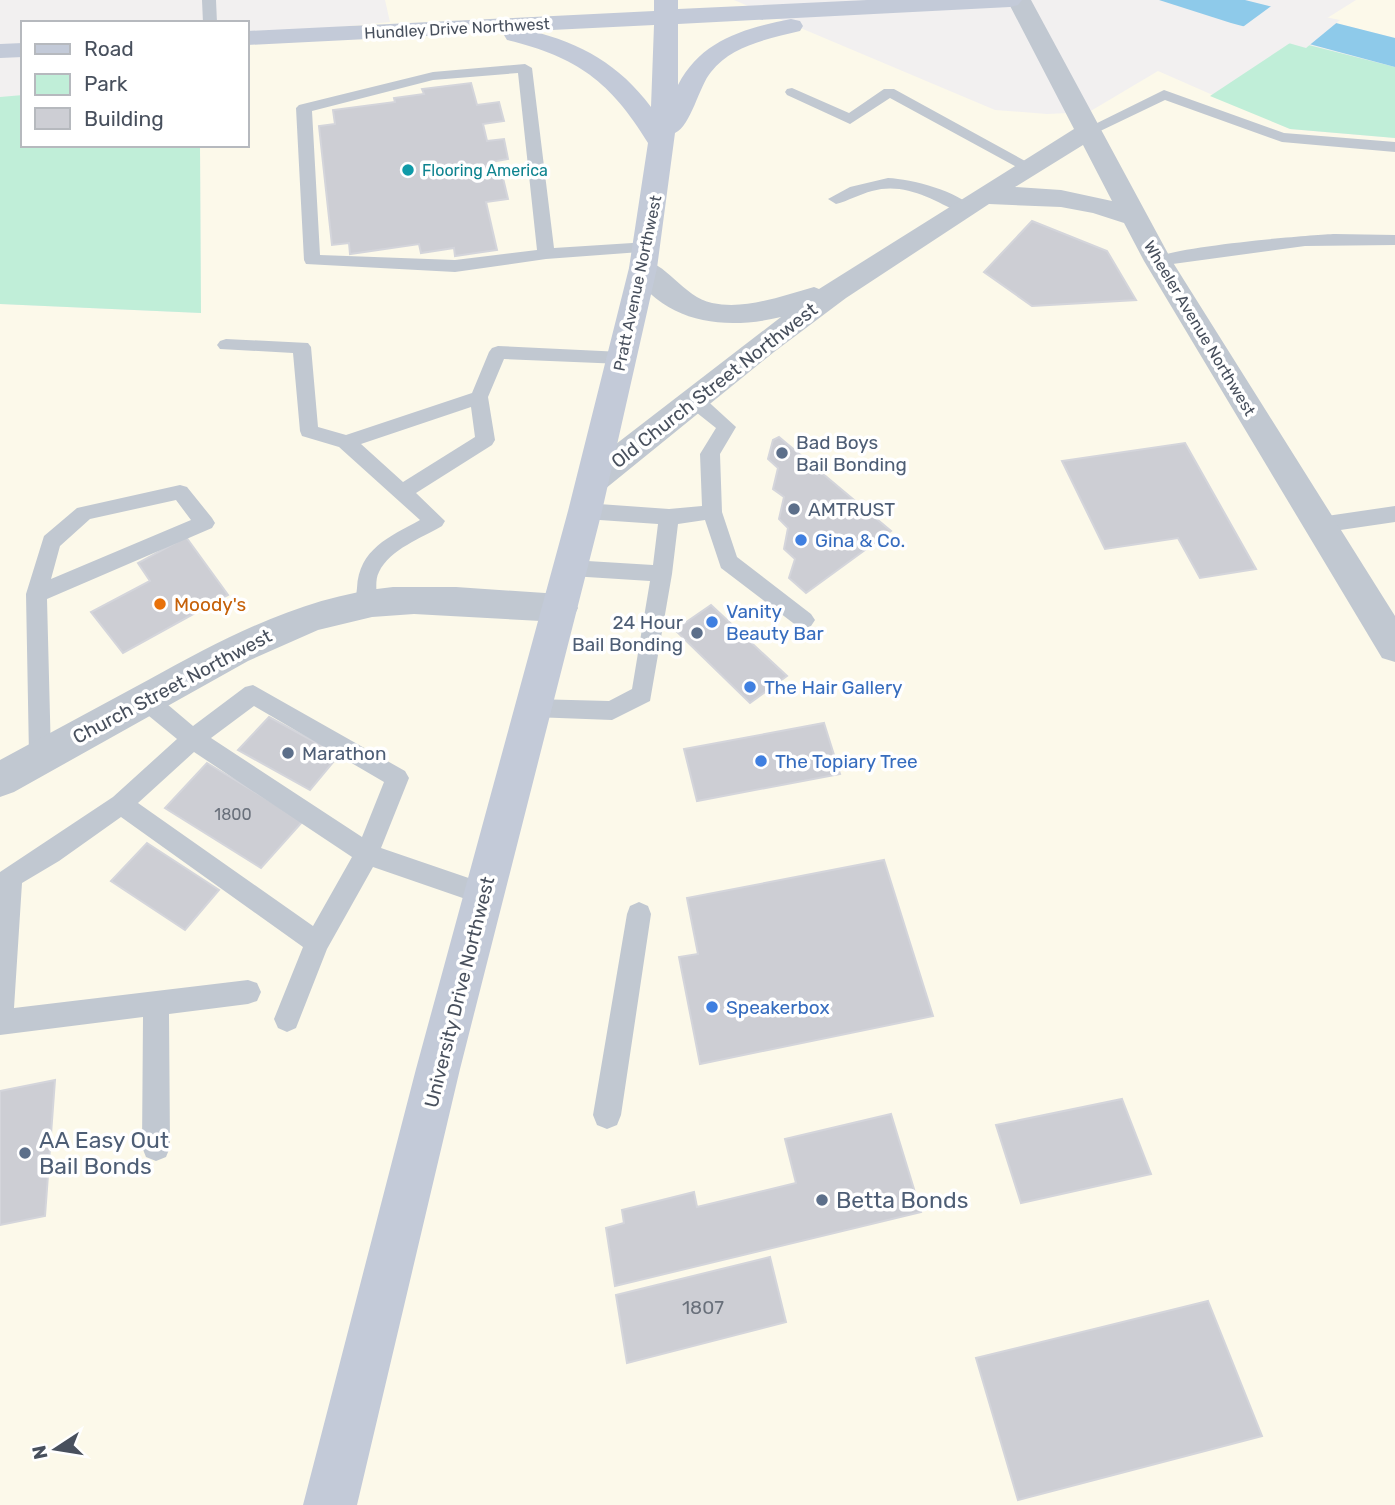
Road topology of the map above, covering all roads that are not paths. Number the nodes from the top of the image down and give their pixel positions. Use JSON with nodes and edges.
{"nodes":[{"id":1,"x":209,"y":0,"type":"edge"},
{"id":2,"x":575,"y":0,"type":"edge"},
{"id":3,"x":1010,"y":0,"type":"edge"},
{"id":4,"x":1019,"y":0,"type":"edge"},
{"id":5,"x":930,"y":2,"type":"edge"},
{"id":6,"x":666,"y":9,"type":"edge"},
{"id":7,"x":210,"y":21,"type":"edge"},
{"id":8,"x":473,"y":27,"type":"junction"},
{"id":9,"x":248,"y":38,"type":"edge"},
{"id":10,"x":21,"y":50,"type":"edge"},
{"id":11,"x":0,"y":51,"type":"edge"},
{"id":12,"x":792,"y":92,"type":"dead end"},
{"id":13,"x":1089,"y":131,"type":"junction"},
{"id":14,"x":661,"y":143,"type":"junction"},
{"id":15,"x":1395,"y":147,"type":"edge"},
{"id":16,"x":1028,"y":167,"type":"junction"},
{"id":17,"x":835,"y":199,"type":"dead end"},
{"id":18,"x":976,"y":202,"type":"junction"},
{"id":19,"x":1134,"y":217,"type":"junction"},
{"id":20,"x":1395,"y":240,"type":"edge"},
{"id":21,"x":546,"y":254,"type":"junction"},
{"id":22,"x":645,"y":258,"type":"junction"},
{"id":23,"x":1158,"y":261,"type":"junction"},
{"id":24,"x":836,"y":291,"type":"junction"},
{"id":25,"x":226,"y":345,"type":"dead end"},
{"id":26,"x":622,"y":358,"type":"junction"},
{"id":27,"x":479,"y":397,"type":"junction"},
{"id":28,"x":694,"y":400,"type":"junction"},
{"id":29,"x":346,"y":442,"type":"junction"},
{"id":30,"x":402,"y":492,"type":"junction"},
{"id":31,"x":589,"y":496,"type":"junction"},
{"id":32,"x":712,"y":512,"type":"junction"},
{"id":33,"x":1395,"y":514,"type":"edge"},
{"id":34,"x":669,"y":517,"type":"junction"},
{"id":35,"x":1320,"y":525,"type":"junction"},
{"id":36,"x":571,"y":568,"type":"junction"},
{"id":37,"x":662,"y":574,"type":"junction"},
{"id":38,"x":36,"y":594,"type":"junction"},
{"id":39,"x":366,"y":604,"type":"junction"},
{"id":40,"x":560,"y":608,"type":"junction"},
{"id":41,"x":804,"y":620,"type":"dead end"},
{"id":42,"x":1395,"y":647,"type":"edge"},
{"id":43,"x":146,"y":699,"type":"junction"},
{"id":44,"x":533,"y":708,"type":"junction"},
{"id":45,"x":193,"y":739,"type":"junction"},
{"id":46,"x":40,"y":756,"type":"junction"},
{"id":47,"x":0,"y":780,"type":"edge"},
{"id":48,"x":121,"y":804,"type":"junction"},
{"id":49,"x":367,"y":854,"type":"junction"},
{"id":50,"x":483,"y":894,"type":"junction"},
{"id":51,"x":639,"y":914,"type":"dead end"},
{"id":52,"x":317,"y":943,"type":"junction"},
{"id":53,"x":248,"y":992,"type":"dead end"},
{"id":54,"x":156,"y":1003,"type":"junction"},
{"id":55,"x":287,"y":1019,"type":"dead end"},
{"id":56,"x":607,"y":1115,"type":"dead end"},
{"id":57,"x":156,"y":1147,"type":"dead end"},
{"id":58,"x":330,"y":1505,"type":"edge"}],
"edges":[{"from":1,"to":7,"type":"lane"},
{"from":2,"to":8,"type":"main road"},
{"from":3,"to":5,"type":"main road"},
{"from":4,"to":13,"type":"street","name":"Wheeler Avenue Northwest"},
{"from":5,"to":6,"type":"main road"},
{"from":5,"to":14,"type":"main road"},
{"from":6,"to":8,"type":"main road","name":"Hundley Drive Northwest"},
{"from":6,"to":14,"type":"main road","name":"Pratt Avenue Northwest"},
{"from":8,"to":9,"type":"main road","name":"Hundley Drive Northwest"},
{"from":8,"to":14,"type":"main road"},
{"from":10,"to":11,"type":"main road"},
{"from":12,"to":16,"type":"lane"},
{"from":13,"to":15,"type":"lane"},
{"from":13,"to":16,"type":"street","name":"Old Church Street Northwest"},
{"from":13,"to":19,"type":"street","name":"Wheeler Avenue Northwest"},
{"from":14,"to":22,"type":"main road","name":"Pratt Avenue Northwest"},
{"from":16,"to":18,"type":"street","name":"Old Church Street Northwest"},
{"from":17,"to":18,"type":"lane"},
{"from":18,"to":19,"type":"street"},
{"from":18,"to":24,"type":"street","name":"Old Church Street Northwest"},
{"from":19,"to":23,"type":"street","name":"Wheeler Avenue Northwest"},
{"from":20,"to":23,"type":"lane"},
{"from":21,"to":21,"type":"lane"},
{"from":21,"to":22,"type":"lane"},
{"from":22,"to":24,"type":"street","name":"Old Church Street Northwest"},
{"from":22,"to":26,"type":"main road","name":"Pratt Avenue Northwest"},
{"from":23,"to":35,"type":"street","name":"Wheeler Avenue Northwest"},
{"from":24,"to":28,"type":"street","name":"Old Church Street Northwest"},
{"from":25,"to":29,"type":"lane"},
{"from":26,"to":27,"type":"lane"},
{"from":26,"to":31,"type":"main road","name":"Pratt Avenue Northwest"},
{"from":27,"to":29,"type":"lane"},
{"from":27,"to":30,"type":"lane"},
{"from":28,"to":31,"type":"street","name":"Old Church Street Northwest"},
{"from":28,"to":32,"type":"lane"},
{"from":29,"to":30,"type":"lane"},
{"from":30,"to":39,"type":"lane"},
{"from":31,"to":34,"type":"lane"},
{"from":31,"to":36,"type":"main road","name":"University Drive Northwest"},
{"from":32,"to":34,"type":"lane"},
{"from":32,"to":41,"type":"lane"},
{"from":33,"to":35,"type":"lane"},
{"from":34,"to":37,"type":"lane"},
{"from":35,"to":42,"type":"street","name":"Wheeler Avenue Northwest"},
{"from":36,"to":37,"type":"lane"},
{"from":36,"to":40,"type":"main road","name":"University Drive Northwest"},
{"from":37,"to":44,"type":"lane"},
{"from":38,"to":38,"type":"lane"},
{"from":38,"to":46,"type":"lane"},
{"from":39,"to":40,"type":"street","name":"Church Street Northwest"},
{"from":39,"to":43,"type":"street","name":"Church Street Northwest"},
{"from":40,"to":44,"type":"main road","name":"University Drive Northwest"},
{"from":43,"to":45,"type":"lane"},
{"from":43,"to":46,"type":"street","name":"Church Street Northwest"},
{"from":44,"to":50,"type":"main road","name":"University Drive Northwest"},
{"from":45,"to":48,"type":"lane"},
{"from":45,"to":49,"type":"lane"},
{"from":45,"to":49,"type":"lane"},
{"from":46,"to":47,"type":"street","name":"Church Street Northwest"},
{"from":48,"to":52,"type":"lane"},
{"from":48,"to":54,"type":"lane"},
{"from":49,"to":50,"type":"lane"},
{"from":49,"to":52,"type":"lane"},
{"from":50,"to":58,"type":"main road","name":"University Drive Northwest"},
{"from":51,"to":56,"type":"lane"},
{"from":52,"to":55,"type":"lane"},
{"from":53,"to":54,"type":"lane"},
{"from":54,"to":57,"type":"lane"}]}
